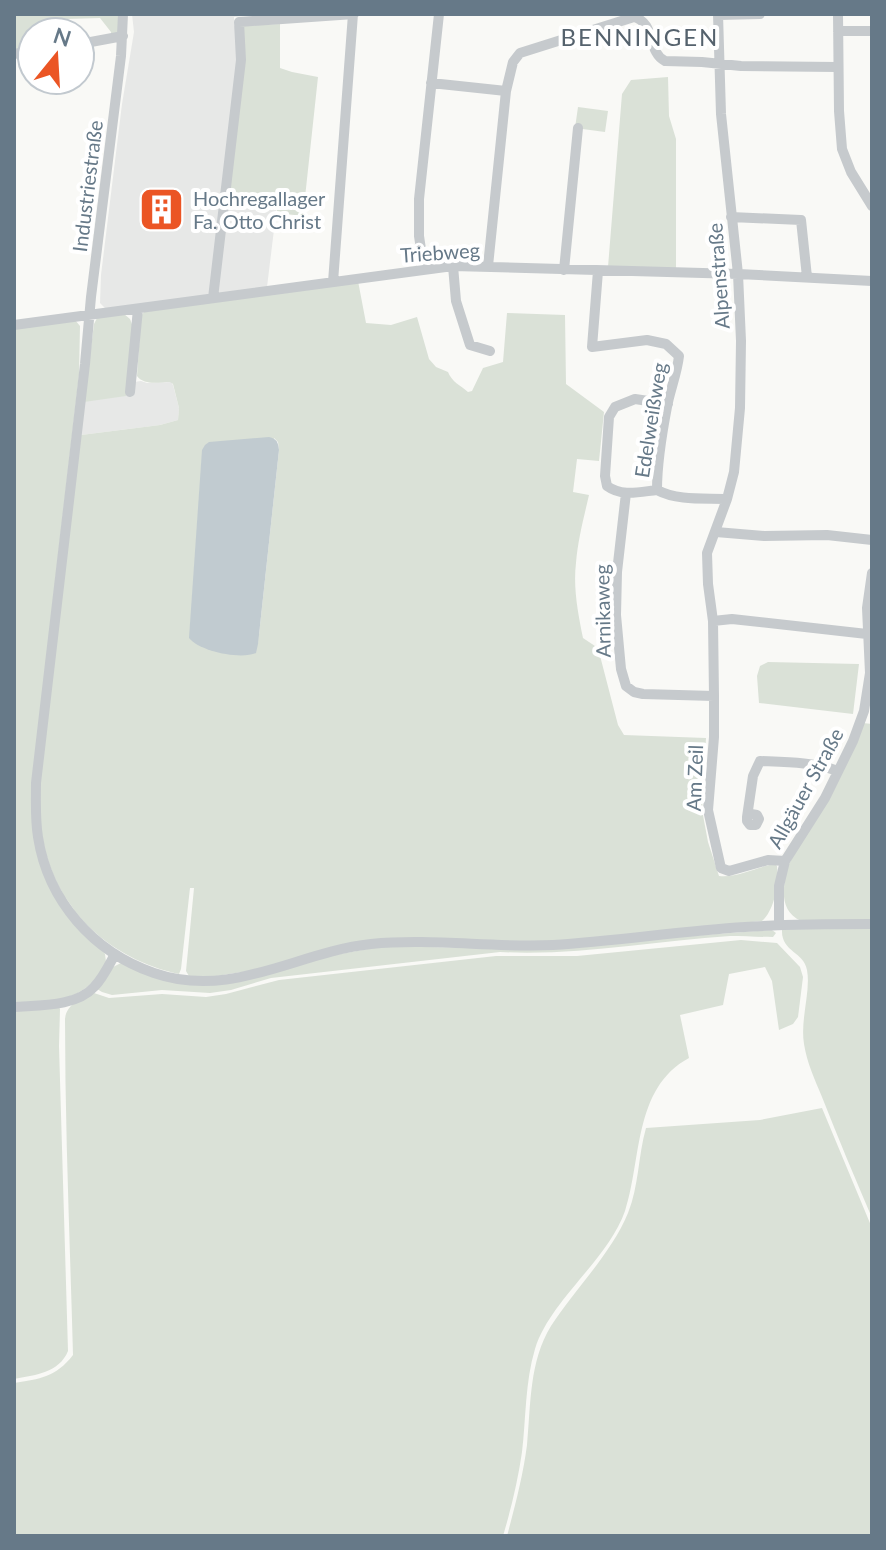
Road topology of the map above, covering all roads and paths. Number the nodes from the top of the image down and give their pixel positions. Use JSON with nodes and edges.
{"nodes":[{"id":1,"x":123,"y":14,"type":"edge"},
{"id":2,"x":353,"y":14,"type":"edge"},
{"id":3,"x":439,"y":14,"type":"edge"},
{"id":4,"x":760,"y":14,"type":"edge"},
{"id":5,"x":838,"y":14,"type":"edge"},
{"id":6,"x":339,"y":15,"type":"edge"},
{"id":7,"x":718,"y":15,"type":"edge"},
{"id":8,"x":838,"y":31,"type":"junction"},
{"id":9,"x":872,"y":31,"type":"edge"},
{"id":10,"x":123,"y":36,"type":"junction"},
{"id":11,"x":96,"y":41,"type":"edge"},
{"id":12,"x":720,"y":63,"type":"junction"},
{"id":13,"x":837,"y":67,"type":"junction"},
{"id":14,"x":431,"y":83,"type":"junction"},
{"id":15,"x":506,"y":91,"type":"junction"},
{"id":16,"x":578,"y":128,"type":"dead end"},
{"id":17,"x":872,"y":206,"type":"edge"},
{"id":18,"x":731,"y":217,"type":"junction"},
{"id":19,"x":453,"y":266,"type":"junction"},
{"id":20,"x":488,"y":266,"type":"junction"},
{"id":21,"x":424,"y":269,"type":"junction"},
{"id":22,"x":564,"y":270,"type":"junction"},
{"id":23,"x":598,"y":271,"type":"junction"},
{"id":24,"x":738,"y":274,"type":"junction"},
{"id":25,"x":807,"y":277,"type":"junction"},
{"id":26,"x":872,"y":281,"type":"edge"},
{"id":27,"x":333,"y":282,"type":"junction"},
{"id":28,"x":213,"y":298,"type":"junction"},
{"id":29,"x":138,"y":309,"type":"junction"},
{"id":30,"x":89,"y":314,"type":"junction"},
{"id":31,"x":14,"y":325,"type":"edge"},
{"id":32,"x":490,"y":351,"type":"dead end"},
{"id":33,"x":130,"y":392,"type":"dead end"},
{"id":34,"x":668,"y":404,"type":"junction"},
{"id":35,"x":657,"y":490,"type":"junction"},
{"id":36,"x":626,"y":493,"type":"junction"},
{"id":37,"x":727,"y":499,"type":"junction"},
{"id":38,"x":716,"y":532,"type":"junction"},
{"id":39,"x":872,"y":540,"type":"edge"},
{"id":40,"x":872,"y":573,"type":"edge"},
{"id":41,"x":713,"y":621,"type":"junction"},
{"id":42,"x":867,"y":634,"type":"junction"},
{"id":43,"x":871,"y":655,"type":"edge"},
{"id":44,"x":714,"y":696,"type":"junction"},
{"id":45,"x":838,"y":771,"type":"junction"},
{"id":46,"x":747,"y":817,"type":"dead end"},
{"id":47,"x":785,"y":861,"type":"junction"},
{"id":48,"x":872,"y":924,"type":"edge"},
{"id":49,"x":779,"y":925,"type":"junction"},
{"id":50,"x":115,"y":954,"type":"junction"},
{"id":51,"x":14,"y":1007,"type":"edge"}],
"edges":[{"from":1,"to":10,"type":"street","name":"Industriestraße"},
{"from":2,"to":6,"type":"street"},
{"from":2,"to":27,"type":"street"},
{"from":3,"to":14,"type":"street"},
{"from":4,"to":7,"type":"street"},
{"from":5,"to":8,"type":"street"},
{"from":6,"to":28,"type":"street"},
{"from":7,"to":12,"type":"street","name":"Alpenstraße"},
{"from":8,"to":9,"type":"street"},
{"from":8,"to":13,"type":"street"},
{"from":10,"to":11,"type":"street"},
{"from":10,"to":30,"type":"street","name":"Industriestraße"},
{"from":12,"to":13,"type":"street"},
{"from":12,"to":15,"type":"street"},
{"from":12,"to":18,"type":"street","name":"Alpenstraße"},
{"from":13,"to":17,"type":"street"},
{"from":14,"to":15,"type":"street"},
{"from":14,"to":21,"type":"street"},
{"from":15,"to":20,"type":"street"},
{"from":16,"to":22,"type":"street"},
{"from":18,"to":24,"type":"street","name":"Alpenstraße"},
{"from":18,"to":25,"type":"street"},
{"from":19,"to":20,"type":"street","name":"Triebweg"},
{"from":19,"to":21,"type":"street","name":"Triebweg"},
{"from":19,"to":32,"type":"street"},
{"from":20,"to":22,"type":"street","name":"Triebweg"},
{"from":21,"to":27,"type":"street","name":"Triebweg"},
{"from":22,"to":23,"type":"street","name":"Triebweg"},
{"from":23,"to":24,"type":"street","name":"Triebweg"},
{"from":23,"to":34,"type":"street","name":"Edelweißweg"},
{"from":24,"to":25,"type":"street","name":"Triebweg"},
{"from":24,"to":37,"type":"street","name":"Alpenstraße"},
{"from":25,"to":26,"type":"street","name":"Triebweg"},
{"from":27,"to":28,"type":"street","name":"Triebweg"},
{"from":28,"to":29,"type":"street","name":"Triebweg"},
{"from":29,"to":30,"type":"street","name":"Triebweg"},
{"from":29,"to":33,"type":"street"},
{"from":30,"to":31,"type":"street","name":"Triebweg"},
{"from":30,"to":50,"type":"street","name":"Industriestraße"},
{"from":34,"to":35,"type":"street","name":"Edelweißweg"},
{"from":34,"to":36,"type":"street"},
{"from":35,"to":36,"type":"street"},
{"from":35,"to":37,"type":"street","name":"Edelweißweg"},
{"from":36,"to":44,"type":"street","name":"Arnikaweg"},
{"from":37,"to":38,"type":"street","name":"Alpenstraße"},
{"from":38,"to":39,"type":"street"},
{"from":38,"to":41,"type":"street","name":"Am Zeil"},
{"from":40,"to":42,"type":"street","name":"Allgäuer Straße"},
{"from":41,"to":42,"type":"street"},
{"from":41,"to":44,"type":"street","name":"Am Zeil"},
{"from":42,"to":43,"type":"street","name":"Allgäuer Straße"},
{"from":43,"to":45,"type":"street","name":"Allgäuer Straße"},
{"from":44,"to":47,"type":"street","name":"Am Zeil"},
{"from":45,"to":46,"type":"street"},
{"from":45,"to":47,"type":"street","name":"Allgäuer Straße"},
{"from":47,"to":49,"type":"street","name":"Allgäuer Straße"},
{"from":48,"to":49,"type":"street","name":"Industriestraße"},
{"from":49,"to":50,"type":"street","name":"Industriestraße"},
{"from":50,"to":51,"type":"street"}]}
